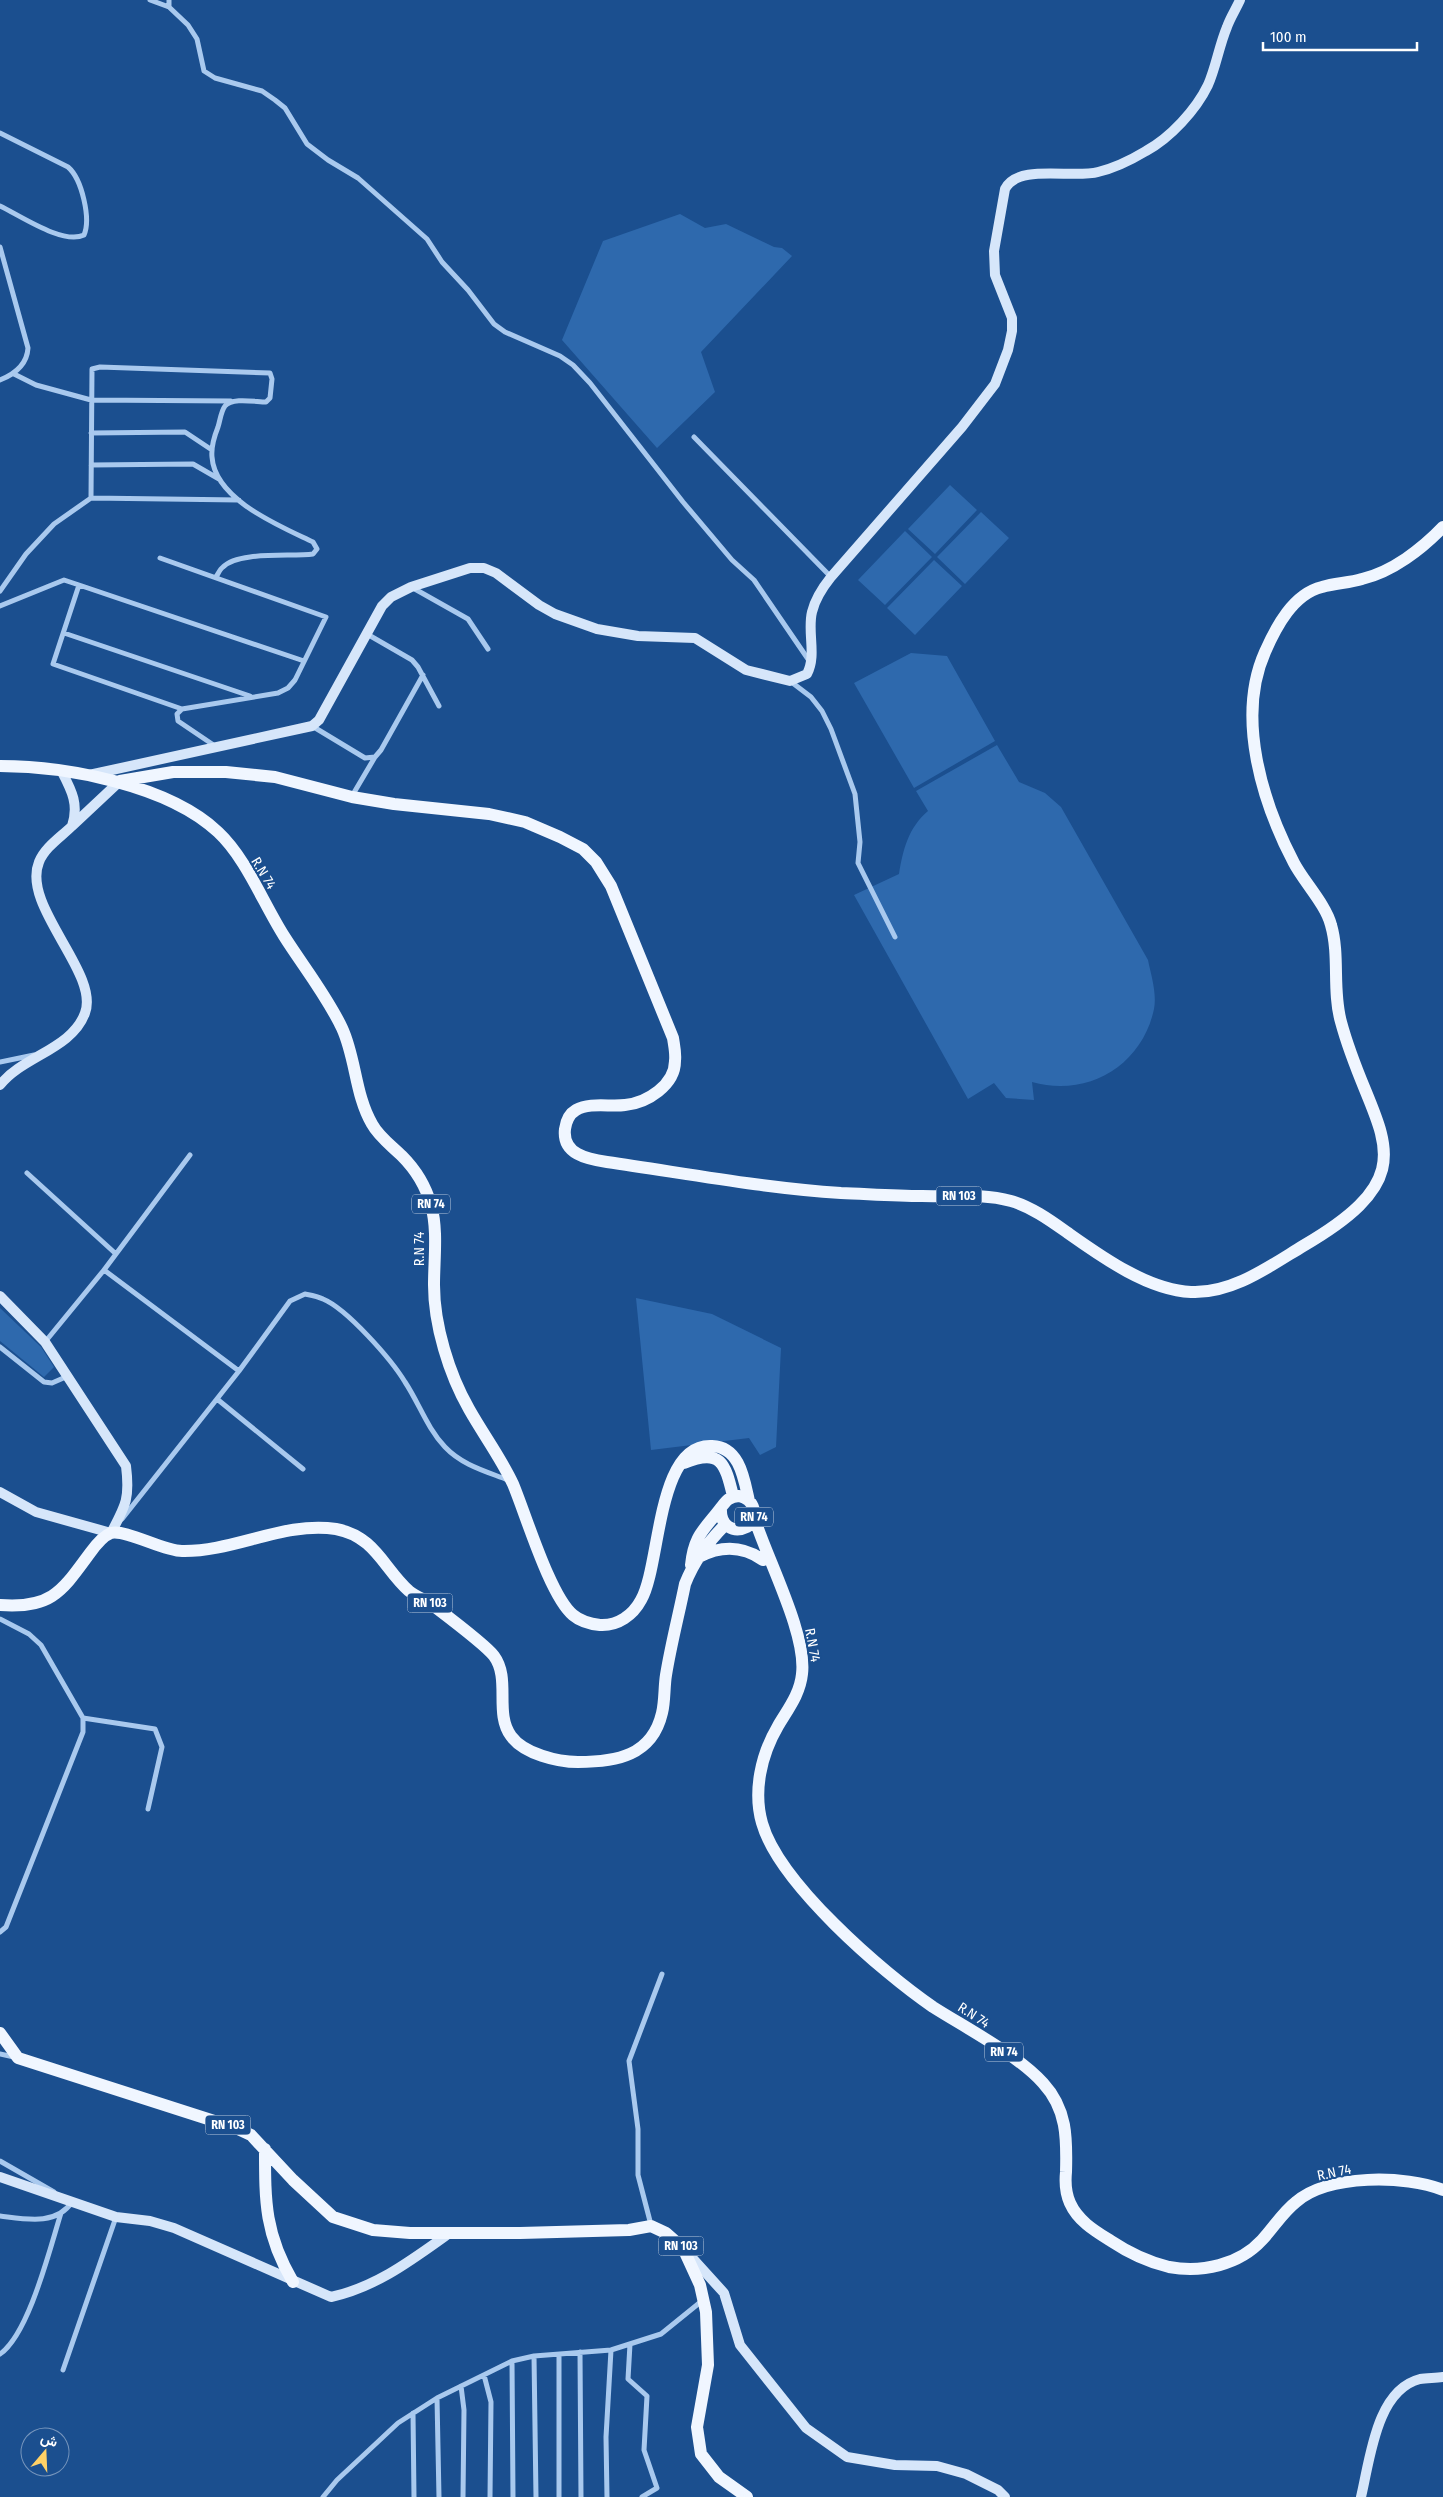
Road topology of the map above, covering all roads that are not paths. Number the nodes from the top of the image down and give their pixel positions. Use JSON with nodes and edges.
{"nodes":[{"id":1,"x":150,"y":0,"type":"edge"},
{"id":2,"x":169,"y":0,"type":"edge"},
{"id":3,"x":1240,"y":0,"type":"edge"},
{"id":4,"x":169,"y":7,"type":"junction"},
{"id":5,"x":0,"y":133,"type":"edge"},
{"id":6,"x":0,"y":206,"type":"edge"},
{"id":7,"x":0,"y":246,"type":"edge"},
{"id":8,"x":14,"y":374,"type":"junction"},
{"id":9,"x":0,"y":380,"type":"edge"},
{"id":10,"x":91,"y":400,"type":"junction"},
{"id":11,"x":231,"y":401,"type":"junction"},
{"id":12,"x":91,"y":433,"type":"junction"},
{"id":13,"x":694,"y":437,"type":"dead end"},
{"id":14,"x":212,"y":450,"type":"junction"},
{"id":15,"x":91,"y":466,"type":"junction"},
{"id":16,"x":221,"y":481,"type":"junction"},
{"id":17,"x":91,"y":498,"type":"junction"},
{"id":18,"x":239,"y":500,"type":"junction"},
{"id":19,"x":1443,"y":527,"type":"edge"},
{"id":20,"x":160,"y":558,"type":"dead end"},
{"id":21,"x":830,"y":576,"type":"junction"},
{"id":22,"x":216,"y":577,"type":"junction"},
{"id":23,"x":79,"y":585,"type":"junction"},
{"id":24,"x":411,"y":588,"type":"junction"},
{"id":25,"x":0,"y":591,"type":"edge"},
{"id":26,"x":0,"y":606,"type":"edge"},
{"id":27,"x":64,"y":633,"type":"junction"},
{"id":28,"x":367,"y":634,"type":"junction"},
{"id":29,"x":488,"y":649,"type":"dead end"},
{"id":30,"x":304,"y":661,"type":"junction"},
{"id":31,"x":812,"y":665,"type":"junction"},
{"id":32,"x":423,"y":675,"type":"junction"},
{"id":33,"x":790,"y":681,"type":"junction"},
{"id":34,"x":252,"y":697,"type":"junction"},
{"id":35,"x":439,"y":706,"type":"dead end"},
{"id":36,"x":182,"y":709,"type":"junction"},
{"id":37,"x":312,"y":726,"type":"junction"},
{"id":38,"x":216,"y":747,"type":"junction"},
{"id":39,"x":375,"y":757,"type":"junction"},
{"id":40,"x":0,"y":766,"type":"edge"},
{"id":41,"x":62,"y":772,"type":"junction"},
{"id":42,"x":85,"y":776,"type":"junction"},
{"id":43,"x":120,"y":781,"type":"junction"},
{"id":44,"x":352,"y":797,"type":"junction"},
{"id":45,"x":72,"y":826,"type":"junction"},
{"id":46,"x":895,"y":937,"type":"dead end"},
{"id":47,"x":41,"y":1054,"type":"junction"},
{"id":48,"x":0,"y":1062,"type":"edge"},
{"id":49,"x":0,"y":1085,"type":"edge"},
{"id":50,"x":190,"y":1155,"type":"dead end"},
{"id":51,"x":27,"y":1173,"type":"dead end"},
{"id":52,"x":116,"y":1254,"type":"junction"},
{"id":53,"x":104,"y":1270,"type":"junction"},
{"id":54,"x":0,"y":1296,"type":"edge"},
{"id":55,"x":45,"y":1342,"type":"junction"},
{"id":56,"x":0,"y":1347,"type":"edge"},
{"id":57,"x":239,"y":1371,"type":"junction"},
{"id":58,"x":68,"y":1376,"type":"junction"},
{"id":59,"x":217,"y":1399,"type":"junction"},
{"id":60,"x":681,"y":1464,"type":"junction"},
{"id":61,"x":303,"y":1469,"type":"dead end"},
{"id":62,"x":512,"y":1481,"type":"junction"},
{"id":63,"x":0,"y":1492,"type":"edge"},
{"id":64,"x":733,"y":1496,"type":"junction"},
{"id":65,"x":749,"y":1501,"type":"junction"},
{"id":66,"x":721,"y":1508,"type":"junction"},
{"id":67,"x":754,"y":1517,"type":"junction"},
{"id":68,"x":731,"y":1528,"type":"junction"},
{"id":69,"x":111,"y":1533,"type":"junction"},
{"id":70,"x":699,"y":1556,"type":"junction"},
{"id":71,"x":764,"y":1560,"type":"junction"},
{"id":72,"x":691,"y":1570,"type":"junction"},
{"id":73,"x":774,"y":1574,"type":"junction"},
{"id":74,"x":0,"y":1606,"type":"edge"},
{"id":75,"x":0,"y":1619,"type":"edge"},
{"id":76,"x":83,"y":1718,"type":"junction"},
{"id":77,"x":148,"y":1809,"type":"dead end"},
{"id":78,"x":1,"y":1930,"type":"edge"},
{"id":79,"x":662,"y":1974,"type":"dead end"},
{"id":80,"x":0,"y":2033,"type":"edge"},
{"id":81,"x":0,"y":2054,"type":"edge"},
{"id":82,"x":18,"y":2058,"type":"junction"},
{"id":83,"x":266,"y":2149,"type":"junction"},
{"id":84,"x":0,"y":2161,"type":"edge"},
{"id":85,"x":0,"y":2177,"type":"edge"},
{"id":86,"x":1443,"y":2190,"type":"edge"},
{"id":87,"x":73,"y":2203,"type":"junction"},
{"id":88,"x":61,"y":2213,"type":"junction"},
{"id":89,"x":0,"y":2216,"type":"edge"},
{"id":90,"x":116,"y":2217,"type":"junction"},
{"id":91,"x":651,"y":2226,"type":"junction"},
{"id":92,"x":452,"y":2232,"type":"junction"},
{"id":93,"x":683,"y":2248,"type":"junction"},
{"id":94,"x":293,"y":2282,"type":"junction"},
{"id":95,"x":704,"y":2300,"type":"junction"},
{"id":96,"x":630,"y":2344,"type":"junction"},
{"id":97,"x":611,"y":2350,"type":"junction"},
{"id":98,"x":580,"y":2352,"type":"junction"},
{"id":99,"x":0,"y":2354,"type":"edge"},
{"id":100,"x":534,"y":2356,"type":"junction"},
{"id":101,"x":559,"y":2356,"type":"junction"},
{"id":102,"x":512,"y":2361,"type":"junction"},
{"id":103,"x":63,"y":2370,"type":"dead end"},
{"id":104,"x":484,"y":2375,"type":"junction"},
{"id":105,"x":1443,"y":2377,"type":"edge"},
{"id":106,"x":461,"y":2386,"type":"junction"},
{"id":107,"x":437,"y":2398,"type":"junction"},
{"id":108,"x":413,"y":2413,"type":"junction"},
{"id":109,"x":323,"y":2497,"type":"edge"},
{"id":110,"x":414,"y":2497,"type":"edge"},
{"id":111,"x":439,"y":2497,"type":"edge"},
{"id":112,"x":463,"y":2497,"type":"edge"},
{"id":113,"x":490,"y":2497,"type":"edge"},
{"id":114,"x":513,"y":2497,"type":"edge"},
{"id":115,"x":536,"y":2497,"type":"edge"},
{"id":116,"x":559,"y":2497,"type":"edge"},
{"id":117,"x":581,"y":2497,"type":"edge"},
{"id":118,"x":607,"y":2497,"type":"edge"},
{"id":119,"x":642,"y":2497,"type":"edge"},
{"id":120,"x":747,"y":2497,"type":"edge"},
{"id":121,"x":1004,"y":2497,"type":"edge"},
{"id":122,"x":1361,"y":2497,"type":"edge"}],
"edges":[{"from":1,"to":4,"type":"street"},
{"from":2,"to":4,"type":"street"},
{"from":3,"to":21,"type":"street"},
{"from":4,"to":31,"type":"street"},
{"from":5,"to":6,"type":"street"},
{"from":7,"to":8,"type":"street"},
{"from":8,"to":9,"type":"street"},
{"from":8,"to":10,"type":"street"},
{"from":10,"to":11,"type":"street"},
{"from":10,"to":11,"type":"street"},
{"from":10,"to":12,"type":"street"},
{"from":11,"to":14,"type":"street"},
{"from":12,"to":14,"type":"street"},
{"from":12,"to":15,"type":"street"},
{"from":13,"to":21,"type":"street"},
{"from":14,"to":16,"type":"street"},
{"from":15,"to":16,"type":"street"},
{"from":15,"to":17,"type":"street"},
{"from":16,"to":18,"type":"street"},
{"from":17,"to":18,"type":"street"},
{"from":17,"to":25,"type":"street"},
{"from":18,"to":22,"type":"street"},
{"from":19,"to":44,"type":"main road","number":"RN 103"},
{"from":20,"to":22,"type":"street"},
{"from":21,"to":31,"type":"street"},
{"from":22,"to":30,"type":"street"},
{"from":23,"to":26,"type":"street"},
{"from":23,"to":27,"type":"street"},
{"from":23,"to":30,"type":"street"},
{"from":24,"to":28,"type":"street"},
{"from":24,"to":29,"type":"street"},
{"from":24,"to":33,"type":"street"},
{"from":27,"to":34,"type":"street"},
{"from":27,"to":36,"type":"street"},
{"from":28,"to":32,"type":"street"},
{"from":28,"to":37,"type":"street"},
{"from":30,"to":34,"type":"street"},
{"from":31,"to":33,"type":"street"},
{"from":32,"to":35,"type":"street"},
{"from":32,"to":39,"type":"street"},
{"from":33,"to":46,"type":"street"},
{"from":34,"to":36,"type":"street"},
{"from":36,"to":38,"type":"street"},
{"from":37,"to":38,"type":"street"},
{"from":37,"to":39,"type":"street"},
{"from":38,"to":42,"type":"street"},
{"from":39,"to":44,"type":"street"},
{"from":40,"to":41,"type":"main road","name":"R.N 74","number":"RN 74"},
{"from":41,"to":42,"type":"main road","name":"R.N 74","number":"RN 74"},
{"from":41,"to":45,"type":"street"},
{"from":42,"to":43,"type":"main road","name":"R.N 74","number":"RN 74"},
{"from":43,"to":44,"type":"main road","number":"RN 103"},
{"from":43,"to":45,"type":"street"},
{"from":43,"to":62,"type":"main road","name":"R.N 74","number":"RN 74"},
{"from":45,"to":47,"type":"street"},
{"from":47,"to":48,"type":"street"},
{"from":47,"to":49,"type":"street"},
{"from":50,"to":52,"type":"street"},
{"from":51,"to":52,"type":"street"},
{"from":52,"to":53,"type":"street"},
{"from":53,"to":55,"type":"street"},
{"from":53,"to":57,"type":"street"},
{"from":54,"to":55,"type":"street"},
{"from":55,"to":58,"type":"street"},
{"from":56,"to":58,"type":"street"},
{"from":57,"to":59,"type":"street"},
{"from":57,"to":62,"type":"street"},
{"from":58,"to":69,"type":"street"},
{"from":59,"to":61,"type":"street"},
{"from":59,"to":69,"type":"street"},
{"from":60,"to":62,"type":"main road","name":"R.N 74","number":"RN 74"},
{"from":60,"to":64,"type":"main road","number":"RN 74"},
{"from":60,"to":65,"type":"main road","name":"R.N 74","number":"RN 74"},
{"from":63,"to":69,"type":"street"},
{"from":64,"to":65,"type":"main road","number":"RN 74"},
{"from":64,"to":66,"type":"main road","number":"RN 74"},
{"from":65,"to":67,"type":"main road","name":"R.N 74","number":"RN 74"},
{"from":66,"to":68,"type":"main road","name":"R.N 74","number":"RN 74"},
{"from":66,"to":72,"type":"main road","number":"RN 103"},
{"from":67,"to":68,"type":"main road","number":"RN 74"},
{"from":67,"to":73,"type":"main road","name":"R.N 74","number":"RN 74"},
{"from":68,"to":70,"type":"main road","number":"RN 103"},
{"from":68,"to":71,"type":"main road","name":"R.N 74","number":"RN 74"},
{"from":69,"to":72,"type":"main road","number":"RN 103"},
{"from":69,"to":74,"type":"main road"},
{"from":70,"to":71,"type":"main road"},
{"from":70,"to":72,"type":"main road","number":"RN 103"},
{"from":71,"to":73,"type":"main road","name":"R.N 74","number":"RN 74"},
{"from":73,"to":86,"type":"main road","name":"R.N 74","number":"RN 74"},
{"from":75,"to":76,"type":"street"},
{"from":76,"to":77,"type":"street"},
{"from":76,"to":78,"type":"street"},
{"from":79,"to":91,"type":"street"},
{"from":80,"to":82,"type":"main road"},
{"from":81,"to":82,"type":"street"},
{"from":82,"to":83,"type":"main road","number":"RN 103"},
{"from":83,"to":92,"type":"main road","number":"RN 103"},
{"from":83,"to":94,"type":"main road"},
{"from":84,"to":87,"type":"street"},
{"from":85,"to":87,"type":"street"},
{"from":87,"to":88,"type":"street"},
{"from":87,"to":90,"type":"street"},
{"from":88,"to":89,"type":"street"},
{"from":88,"to":99,"type":"street"},
{"from":90,"to":94,"type":"street"},
{"from":90,"to":103,"type":"street"},
{"from":91,"to":92,"type":"main road","number":"RN 103"},
{"from":91,"to":93,"type":"main road","number":"RN 103"},
{"from":92,"to":94,"type":"street"},
{"from":93,"to":95,"type":"main road","number":"RN 103"},
{"from":93,"to":121,"type":"street"},
{"from":95,"to":96,"type":"street"},
{"from":95,"to":120,"type":"main road","number":"RN 103"},
{"from":96,"to":97,"type":"street"},
{"from":96,"to":119,"type":"street"},
{"from":97,"to":98,"type":"street"},
{"from":97,"to":118,"type":"street"},
{"from":98,"to":101,"type":"street"},
{"from":98,"to":117,"type":"street"},
{"from":100,"to":101,"type":"street"},
{"from":100,"to":102,"type":"street"},
{"from":100,"to":115,"type":"street"},
{"from":101,"to":116,"type":"street"},
{"from":102,"to":104,"type":"street"},
{"from":102,"to":114,"type":"street"},
{"from":104,"to":106,"type":"street"},
{"from":104,"to":113,"type":"street"},
{"from":105,"to":122,"type":"street"},
{"from":106,"to":107,"type":"street"},
{"from":106,"to":112,"type":"street"},
{"from":107,"to":108,"type":"street"},
{"from":107,"to":111,"type":"street"},
{"from":108,"to":109,"type":"street"},
{"from":108,"to":110,"type":"street"}]}
